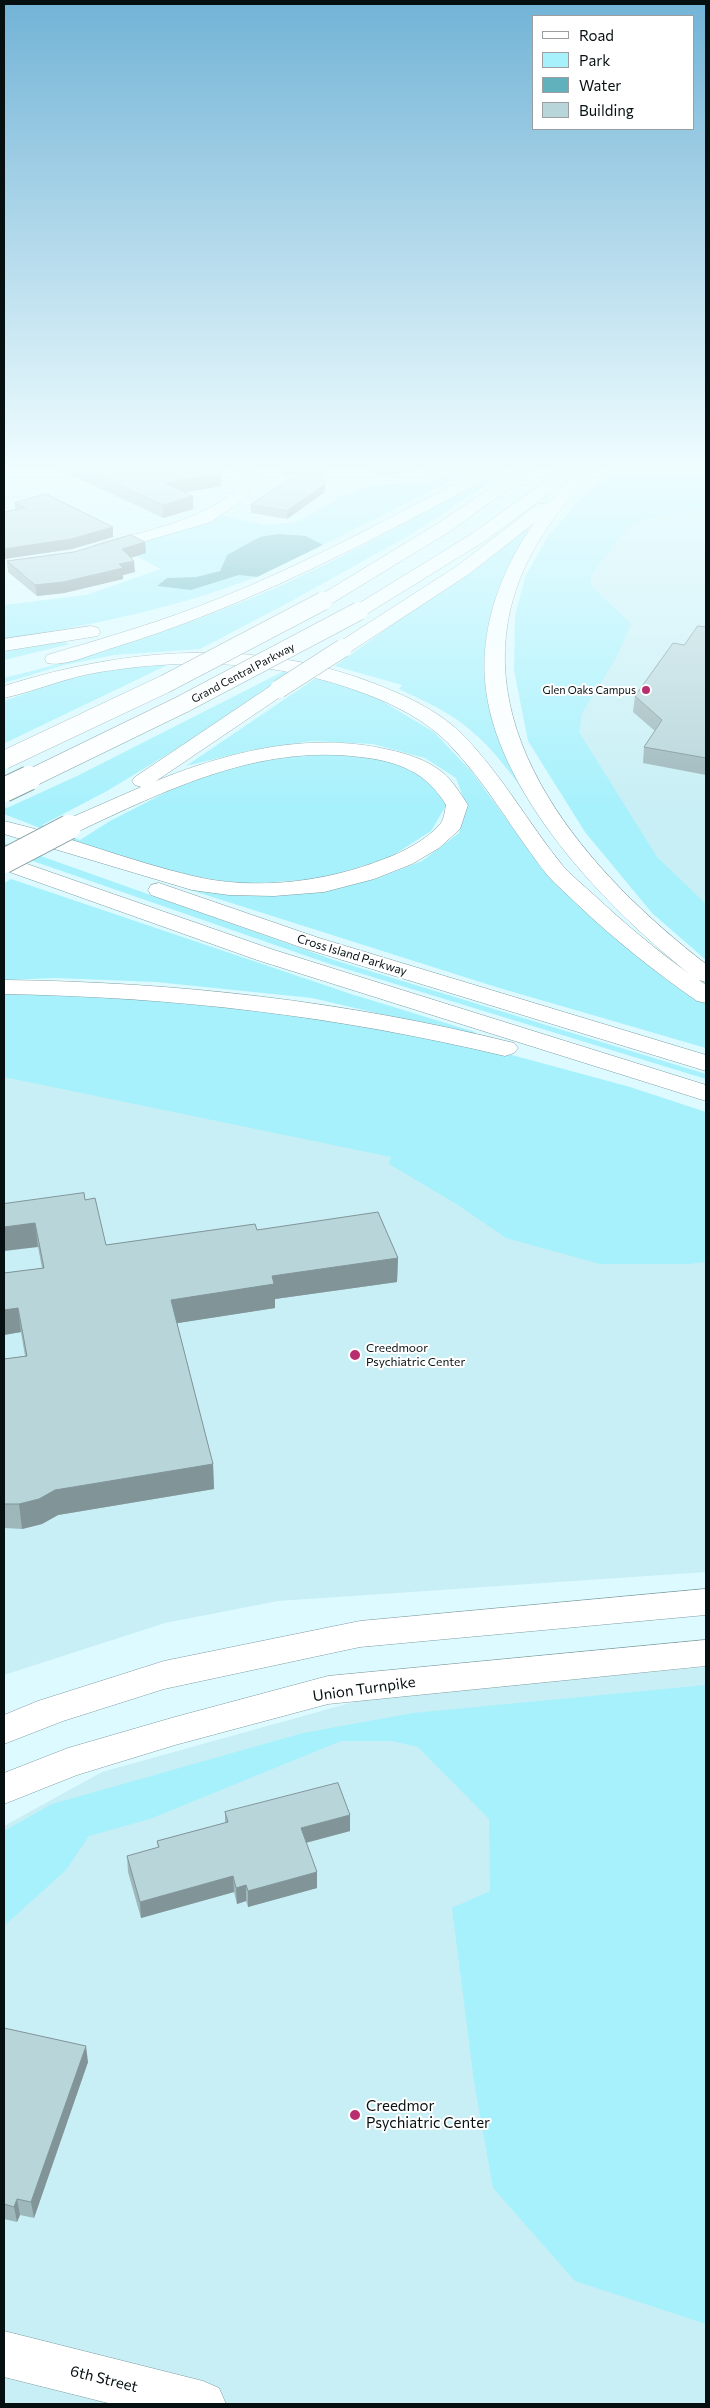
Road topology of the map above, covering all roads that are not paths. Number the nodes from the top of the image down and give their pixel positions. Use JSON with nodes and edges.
{"nodes":[{"id":1,"x":265,"y":582,"type":"edge"},
{"id":2,"x":272,"y":582,"type":"edge"},
{"id":3,"x":353,"y":582,"type":"edge"},
{"id":4,"x":405,"y":582,"type":"edge"},
{"id":5,"x":444,"y":582,"type":"edge"},
{"id":6,"x":510,"y":582,"type":"edge"},
{"id":7,"x":4,"y":645,"type":"edge"},
{"id":8,"x":32,"y":664,"type":"dead end"},
{"id":9,"x":4,"y":692,"type":"edge"},
{"id":10,"x":4,"y":760,"type":"edge"},
{"id":11,"x":4,"y":790,"type":"edge"},
{"id":12,"x":4,"y":827,"type":"edge"},
{"id":13,"x":69,"y":827,"type":"junction"},
{"id":14,"x":4,"y":832,"type":"edge"},
{"id":15,"x":4,"y":862,"type":"edge"},
{"id":16,"x":706,"y":975,"type":"edge"},
{"id":17,"x":4,"y":987,"type":"edge"},
{"id":18,"x":706,"y":996,"type":"edge"},
{"id":19,"x":706,"y":1062,"type":"edge"},
{"id":20,"x":706,"y":1093,"type":"edge"},
{"id":21,"x":706,"y":1101,"type":"edge"},
{"id":22,"x":704,"y":1602,"type":"edge"},
{"id":23,"x":706,"y":1653,"type":"edge"},
{"id":24,"x":4,"y":1730,"type":"edge"},
{"id":25,"x":4,"y":1789,"type":"edge"},
{"id":26,"x":4,"y":2354,"type":"edge"},
{"id":27,"x":203,"y":2404,"type":"edge"}],
"edges":[{"from":1,"to":7,"type":"main road"},
{"from":2,"to":8,"type":"main road"},
{"from":3,"to":10,"type":"main road","name":"Grand Central Parkway","bridge":true},
{"from":4,"to":11,"type":"main road","name":"Grand Central Parkway","bridge":true},
{"from":5,"to":13,"type":"main road","bridge":true},
{"from":6,"to":16,"type":"main road"},
{"from":9,"to":18,"type":"main road"},
{"from":12,"to":13,"type":"main road"},
{"from":13,"to":15,"type":"main road","bridge":true},
{"from":14,"to":19,"type":"main road","name":"Cross Island Parkway"},
{"from":15,"to":20,"type":"main road"},
{"from":17,"to":21,"type":"main road"},
{"from":22,"to":24,"type":"main road"},
{"from":23,"to":25,"type":"main road","name":"Union Turnpike"},
{"from":26,"to":27,"type":"main road","name":"6th Street"}]}
